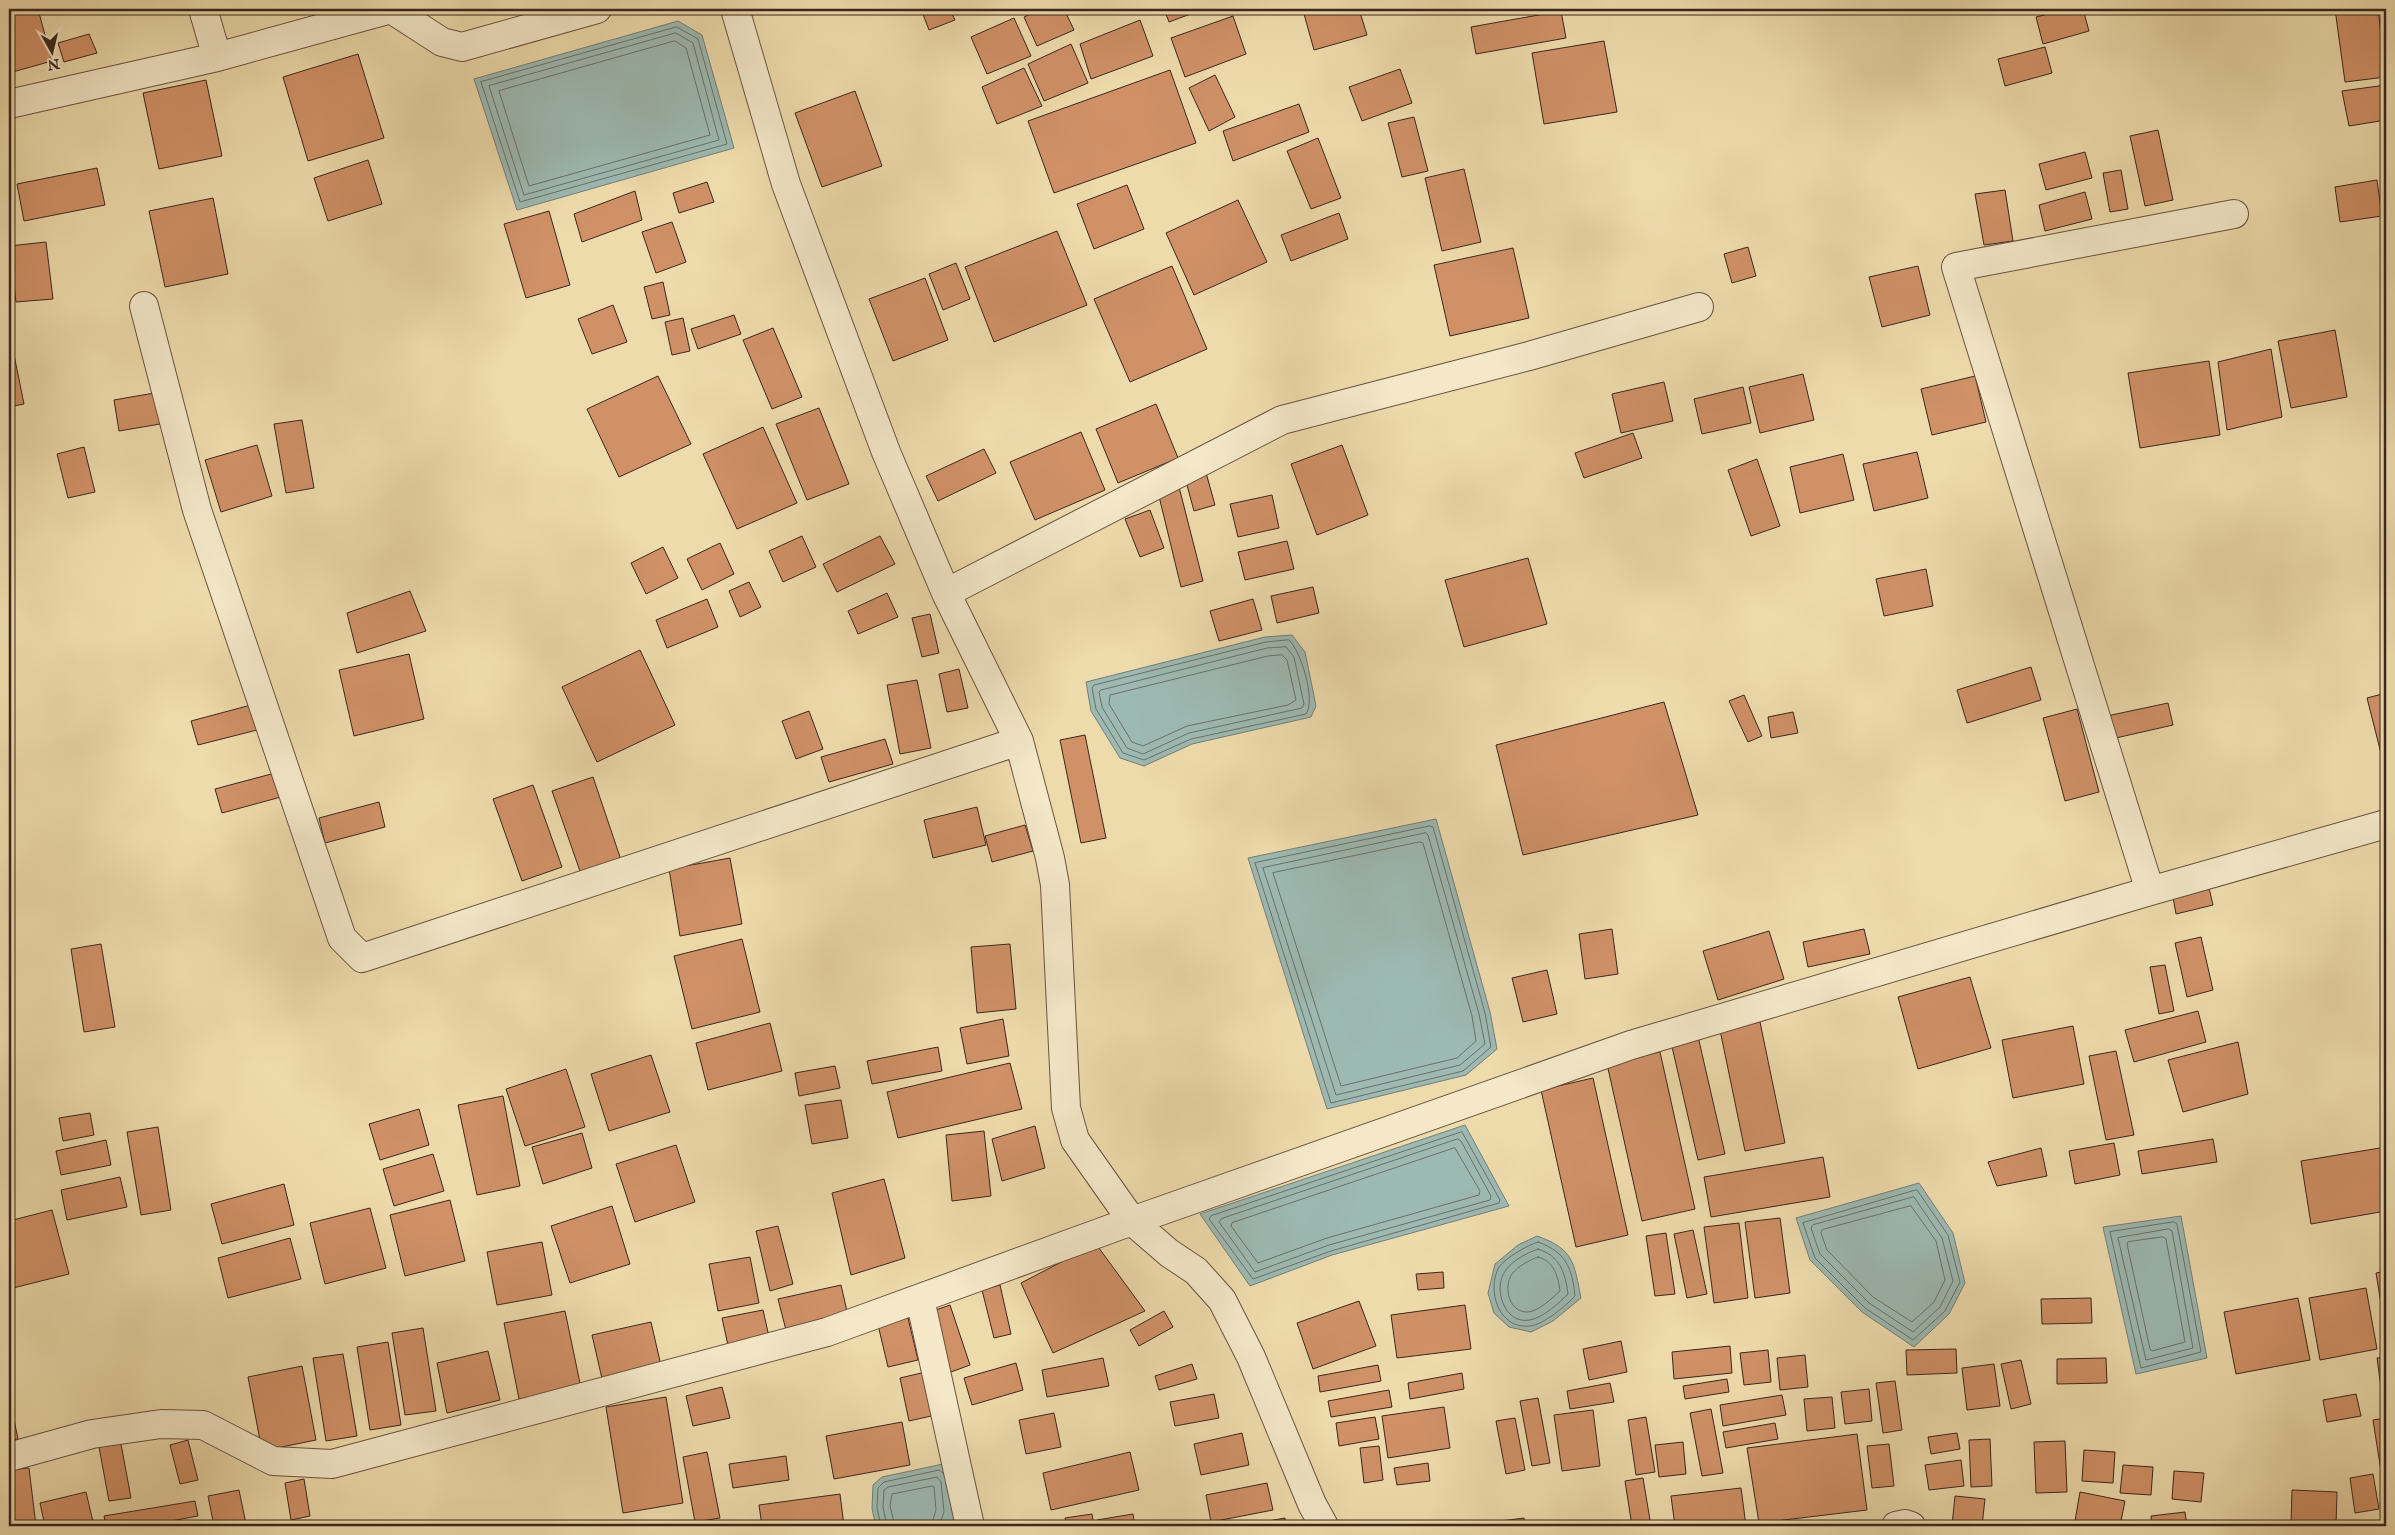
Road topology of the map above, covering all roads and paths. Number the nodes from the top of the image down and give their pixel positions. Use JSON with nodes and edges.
{"nodes":[{"id":1,"x":203,"y":9,"type":"edge"},
{"id":2,"x":597,"y":9,"type":"edge"},
{"id":3,"x":735,"y":9,"type":"edge"},
{"id":4,"x":217,"y":57,"type":"junction"},
{"id":5,"x":9,"y":104,"type":"edge"},
{"id":6,"x":2234,"y":214,"type":"dead end"},
{"id":7,"x":144,"y":306,"type":"dead end"},
{"id":8,"x":1699,"y":307,"type":"dead end"},
{"id":9,"x":946,"y":593,"type":"junction"},
{"id":10,"x":1019,"y":741,"type":"junction"},
{"id":11,"x":2386,"y":824,"type":"edge"},
{"id":12,"x":2150,"y":892,"type":"junction"},
{"id":13,"x":1132,"y":1221,"type":"junction"},
{"id":14,"x":920,"y":1299,"type":"junction"},
{"id":15,"x":9,"y":1457,"type":"edge"},
{"id":16,"x":970,"y":1526,"type":"edge"},
{"id":17,"x":1324,"y":1526,"type":"edge"},
{"id":18,"x":1896,"y":1526,"type":"edge"},
{"id":19,"x":1911,"y":1526,"type":"edge"}],
"edges":[{"from":1,"to":4,"type":"street"},
{"from":2,"to":4,"type":"street"},
{"from":3,"to":9,"type":"street"},
{"from":4,"to":5,"type":"street"},
{"from":6,"to":12,"type":"street"},
{"from":7,"to":10,"type":"street"},
{"from":8,"to":9,"type":"street"},
{"from":9,"to":10,"type":"street"},
{"from":10,"to":13,"type":"street"},
{"from":11,"to":12,"type":"street"},
{"from":12,"to":13,"type":"street"},
{"from":13,"to":14,"type":"street"},
{"from":13,"to":17,"type":"street"},
{"from":14,"to":15,"type":"street"},
{"from":14,"to":16,"type":"street"},
{"from":18,"to":19,"type":"street"}]}
